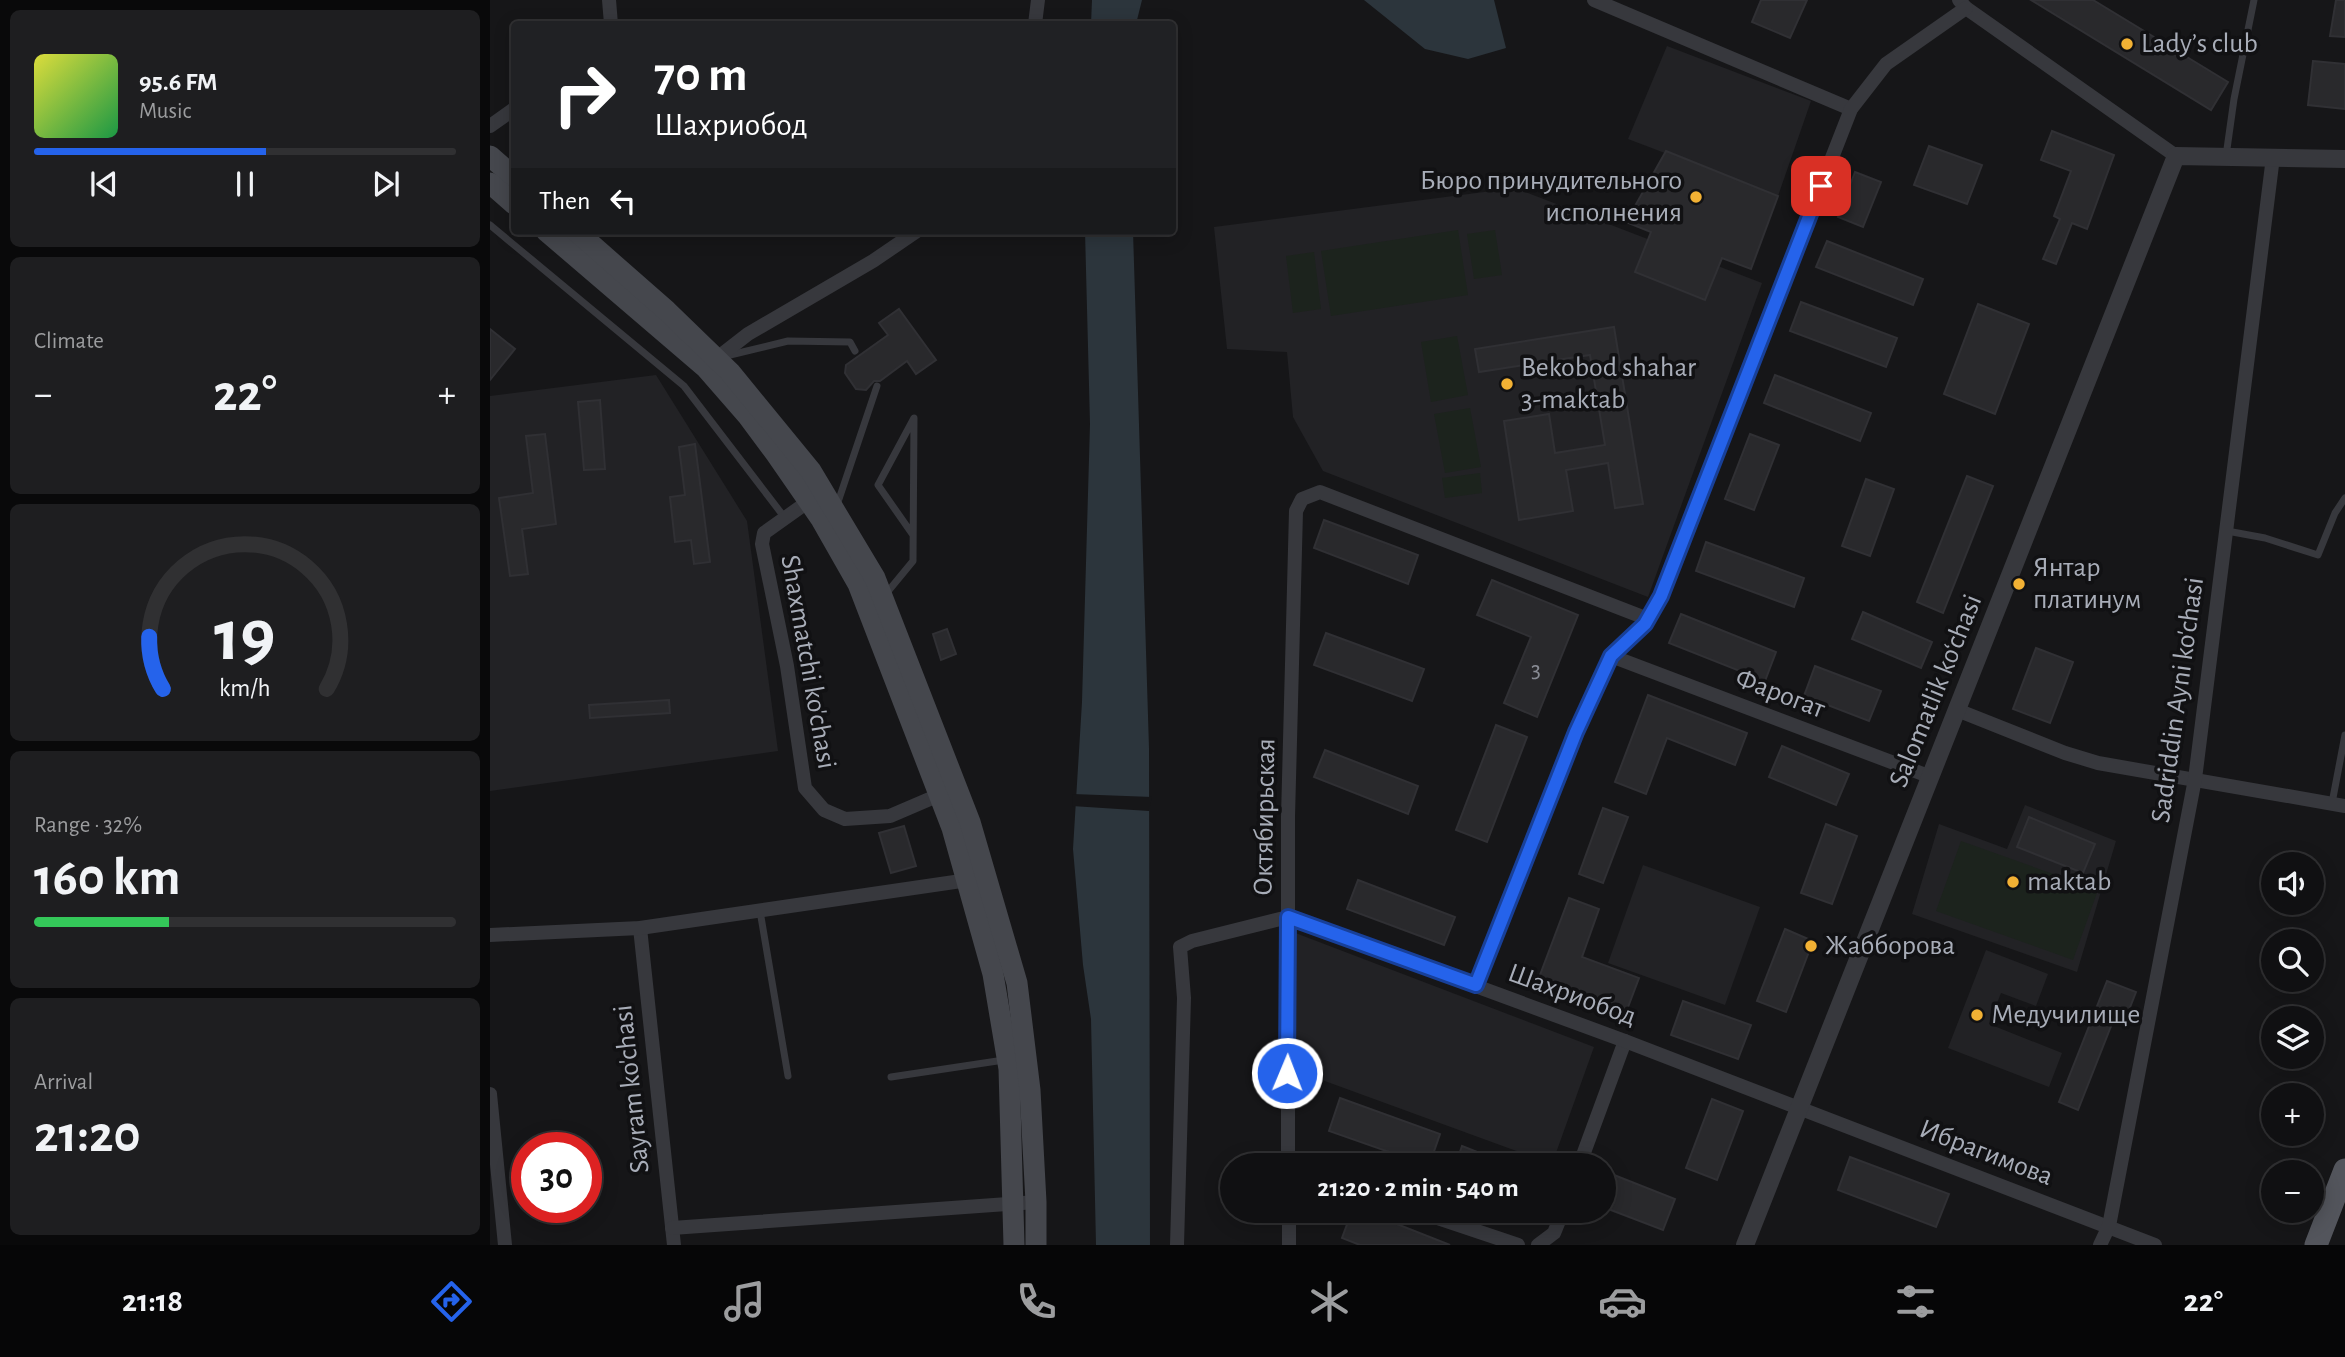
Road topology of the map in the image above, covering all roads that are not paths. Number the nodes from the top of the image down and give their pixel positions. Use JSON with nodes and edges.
{"nodes":[{"id":1,"x":609,"y":0,"type":"edge"},
{"id":2,"x":1038,"y":0,"type":"edge"},
{"id":3,"x":1594,"y":0,"type":"edge"},
{"id":4,"x":2254,"y":0,"type":"edge"},
{"id":5,"x":1962,"y":4,"type":"edge"},
{"id":6,"x":611,"y":21,"type":"edge"},
{"id":7,"x":1035,"y":21,"type":"edge"},
{"id":8,"x":1851,"y":109,"type":"junction"},
{"id":9,"x":511,"y":111,"type":"edge"},
{"id":10,"x":490,"y":126,"type":"edge"},
{"id":11,"x":490,"y":156,"type":"edge"},
{"id":12,"x":2176,"y":156,"type":"junction"},
{"id":13,"x":2226,"y":156,"type":"junction"},
{"id":14,"x":2273,"y":157,"type":"junction"},
{"id":15,"x":2345,"y":159,"type":"edge"},
{"id":16,"x":511,"y":174,"type":"edge"},
{"id":17,"x":490,"y":183,"type":"edge"},
{"id":18,"x":511,"y":201,"type":"edge"},
{"id":19,"x":490,"y":225,"type":"edge"},
{"id":20,"x":551,"y":235,"type":"edge"},
{"id":21,"x":581,"y":235,"type":"edge"},
{"id":22,"x":910,"y":235,"type":"edge"},
{"id":23,"x":855,"y":351,"type":"dead end"},
{"id":24,"x":711,"y":363,"type":"junction"},
{"id":25,"x":877,"y":386,"type":"dead end"},
{"id":26,"x":2345,"y":498,"type":"edge"},
{"id":27,"x":809,"y":501,"type":"junction"},
{"id":28,"x":828,"y":515,"type":"junction"},
{"id":29,"x":785,"y":518,"type":"junction"},
{"id":30,"x":2226,"y":530,"type":"junction"},
{"id":31,"x":913,"y":535,"type":"junction"},
{"id":32,"x":883,"y":598,"type":"junction"},
{"id":33,"x":1648,"y":619,"type":"junction"},
{"id":34,"x":1611,"y":656,"type":"junction"},
{"id":35,"x":1957,"y":710,"type":"junction"},
{"id":36,"x":2345,"y":735,"type":"edge"},
{"id":37,"x":1931,"y":777,"type":"junction"},
{"id":38,"x":2195,"y":779,"type":"junction"},
{"id":39,"x":948,"y":791,"type":"junction"},
{"id":40,"x":2338,"y":805,"type":"edge"},
{"id":41,"x":977,"y":878,"type":"junction"},
{"id":42,"x":760,"y":911,"type":"junction"},
{"id":43,"x":1288,"y":917,"type":"junction"},
{"id":44,"x":639,"y":928,"type":"junction"},
{"id":45,"x":490,"y":935,"type":"edge"},
{"id":46,"x":1476,"y":985,"type":"junction"},
{"id":47,"x":1625,"y":1041,"type":"junction"},
{"id":48,"x":1007,"y":1059,"type":"junction"},
{"id":49,"x":788,"y":1076,"type":"dead end"},
{"id":50,"x":891,"y":1077,"type":"dead end"},
{"id":51,"x":490,"y":1094,"type":"edge"},
{"id":52,"x":1798,"y":1108,"type":"junction"},
{"id":53,"x":1288,"y":1153,"type":"edge"},
{"id":54,"x":1584,"y":1153,"type":"edge"},
{"id":55,"x":2345,"y":1170,"type":"edge"},
{"id":56,"x":1036,"y":1202,"type":"junction"},
{"id":57,"x":1014,"y":1203,"type":"junction"},
{"id":58,"x":1289,"y":1223,"type":"edge"},
{"id":59,"x":1453,"y":1223,"type":"edge"},
{"id":60,"x":1559,"y":1223,"type":"edge"},
{"id":61,"x":2109,"y":1226,"type":"junction"},
{"id":62,"x":672,"y":1228,"type":"junction"},
{"id":63,"x":505,"y":1245,"type":"edge"},
{"id":64,"x":674,"y":1245,"type":"edge"},
{"id":65,"x":1014,"y":1245,"type":"edge"},
{"id":66,"x":1036,"y":1245,"type":"edge"},
{"id":67,"x":1177,"y":1245,"type":"edge"},
{"id":68,"x":1289,"y":1245,"type":"edge"},
{"id":69,"x":1518,"y":1245,"type":"edge"},
{"id":70,"x":1538,"y":1245,"type":"edge"},
{"id":71,"x":1745,"y":1245,"type":"edge"},
{"id":72,"x":2100,"y":1245,"type":"edge"},
{"id":73,"x":2155,"y":1245,"type":"edge"},
{"id":74,"x":2316,"y":1245,"type":"edge"}],
"edges":[{"from":1,"to":6,"type":"street"},
{"from":2,"to":7,"type":"street"},
{"from":3,"to":8,"type":"street"},
{"from":4,"to":13,"type":"lane"},
{"from":5,"to":8,"type":"street"},
{"from":5,"to":12,"type":"street"},
{"from":8,"to":33,"type":"street"},
{"from":9,"to":10,"type":"street"},
{"from":11,"to":16,"type":"main road"},
{"from":12,"to":13,"type":"street"},
{"from":12,"to":35,"type":"street","name":"Salomatlik ko‘chasi"},
{"from":13,"to":14,"type":"street"},
{"from":14,"to":15,"type":"street"},
{"from":14,"to":30,"type":"street","name":"Sadriddin Ayni ko'chasi"},
{"from":17,"to":18,"type":"main road"},
{"from":19,"to":29,"type":"lane"},
{"from":20,"to":24,"type":"main road"},
{"from":21,"to":24,"type":"main road"},
{"from":22,"to":24,"type":"street"},
{"from":23,"to":24,"type":"lane"},
{"from":24,"to":27,"type":"main road"},
{"from":24,"to":28,"type":"main road"},
{"from":25,"to":28,"type":"lane"},
{"from":26,"to":30,"type":"lane"},
{"from":27,"to":28,"type":"main road"},
{"from":27,"to":29,"type":"street","name":"Shaxmatchi ko'chasi"},
{"from":28,"to":32,"type":"main road"},
{"from":28,"to":39,"type":"main road"},
{"from":29,"to":39,"type":"street","name":"Shaxmatchi ko'chasi"},
{"from":30,"to":38,"type":"street","name":"Sadriddin Ayni ko'chasi"},
{"from":31,"to":31,"type":"lane"},
{"from":31,"to":32,"type":"lane"},
{"from":32,"to":39,"type":"main road"},
{"from":33,"to":34,"type":"street"},
{"from":33,"to":43,"type":"street","name":"Октябирьская"},
{"from":34,"to":37,"type":"street","name":"Фарогат"},
{"from":34,"to":46,"type":"street"},
{"from":35,"to":37,"type":"street","name":"Salomatlik ko‘chasi"},
{"from":35,"to":38,"type":"street"},
{"from":36,"to":40,"type":"lane"},
{"from":37,"to":52,"type":"street","name":"Salomatlik ko‘chasi"},
{"from":38,"to":40,"type":"street"},
{"from":38,"to":61,"type":"street","name":"Sadriddin Ayni ko'chasi"},
{"from":39,"to":41,"type":"main road"},
{"from":41,"to":42,"type":"street"},
{"from":41,"to":48,"type":"main road"},
{"from":41,"to":56,"type":"main road"},
{"from":42,"to":44,"type":"street"},
{"from":42,"to":49,"type":"lane"},
{"from":43,"to":46,"type":"street","name":"Шахриобод"},
{"from":43,"to":53,"type":"street","name":"Октябирьская"},
{"from":43,"to":67,"type":"street"},
{"from":44,"to":45,"type":"street"},
{"from":44,"to":62,"type":"street","name":"Sayram ko'chasi"},
{"from":46,"to":47,"type":"street","name":"Шахриобод"},
{"from":47,"to":52,"type":"street","name":"Шахриобод"},
{"from":47,"to":54,"type":"street"},
{"from":48,"to":50,"type":"lane"},
{"from":48,"to":57,"type":"main road"},
{"from":51,"to":63,"type":"street"},
{"from":52,"to":61,"type":"street","name":"Ибрагимова"},
{"from":52,"to":71,"type":"street","name":"Salomatlik ko‘chasi"},
{"from":55,"to":74,"type":"main road"},
{"from":56,"to":57,"type":"street"},
{"from":56,"to":66,"type":"main road"},
{"from":57,"to":62,"type":"street"},
{"from":57,"to":65,"type":"main road"},
{"from":58,"to":68,"type":"street"},
{"from":59,"to":69,"type":"street"},
{"from":60,"to":70,"type":"street"},
{"from":61,"to":72,"type":"street","name":"Sadriddin Ayni ko'chasi"},
{"from":61,"to":73,"type":"street","name":"Ибрагимова"},
{"from":62,"to":64,"type":"street","name":"Sayram ko'chasi"}]}
